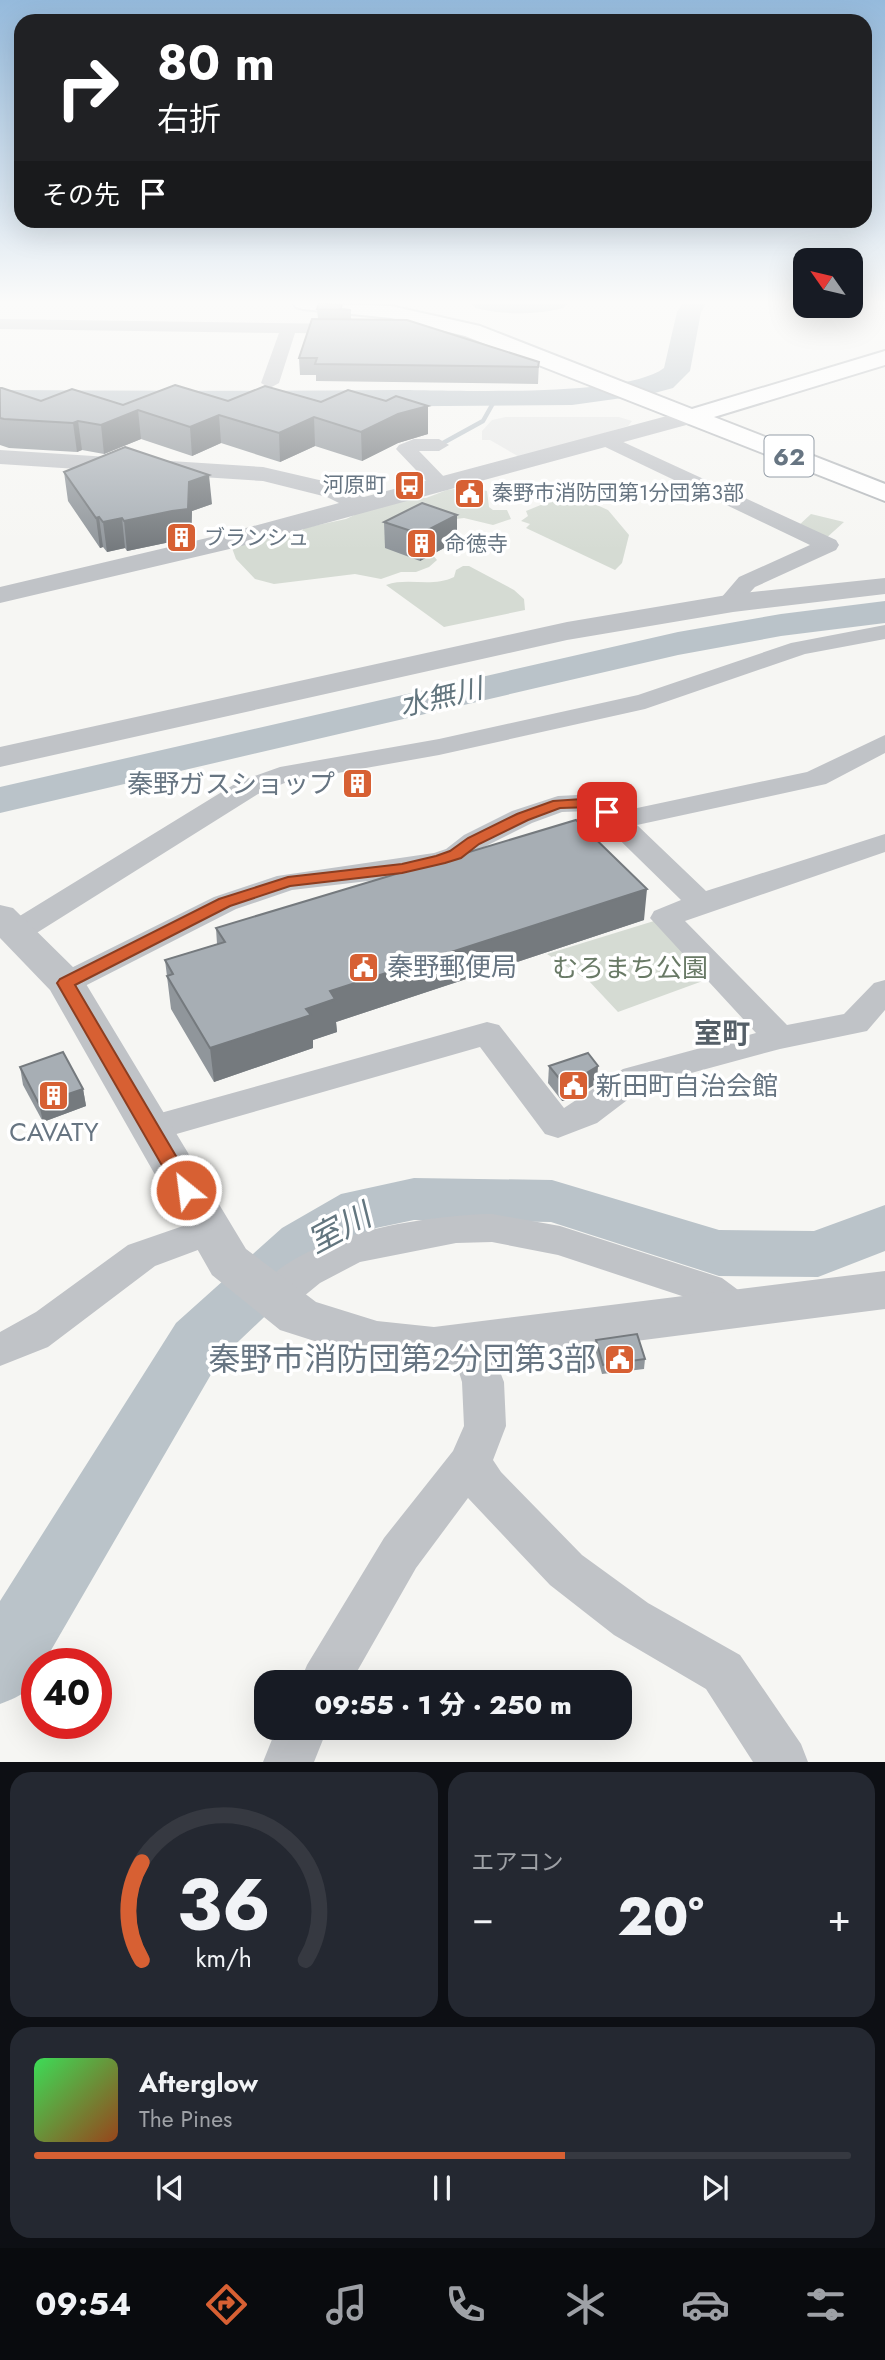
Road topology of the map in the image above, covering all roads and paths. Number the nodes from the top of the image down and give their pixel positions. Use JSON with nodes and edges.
{"nodes":[{"id":1,"x":613,"y":385,"type":"edge"},
{"id":2,"x":795,"y":385,"type":"edge"},
{"id":3,"x":693,"y":416,"type":"junction"},
{"id":4,"x":608,"y":441,"type":"junction"},
{"id":5,"x":439,"y":445,"type":"dead end"},
{"id":6,"x":0,"y":457,"type":"edge"},
{"id":7,"x":442,"y":485,"type":"junction"},
{"id":8,"x":885,"y":493,"type":"edge"},
{"id":9,"x":361,"y":506,"type":"junction"},
{"id":10,"x":885,"y":586,"type":"edge"},
{"id":11,"x":0,"y":595,"type":"edge"},
{"id":12,"x":733,"y":603,"type":"junction"},
{"id":13,"x":885,"y":632,"type":"edge"},
{"id":14,"x":885,"y":743,"type":"edge"},
{"id":15,"x":0,"y":757,"type":"edge"},
{"id":16,"x":618,"y":821,"type":"junction"},
{"id":17,"x":885,"y":843,"type":"edge"},
{"id":18,"x":701,"y":903,"type":"junction"},
{"id":19,"x":8,"y":924,"type":"edge"},
{"id":20,"x":66,"y":983,"type":"junction"},
{"id":21,"x":885,"y":990,"type":"edge"},
{"id":22,"x":780,"y":1038,"type":"junction"},
{"id":23,"x":152,"y":1128,"type":"junction"},
{"id":24,"x":219,"y":1246,"type":"junction"},
{"id":25,"x":885,"y":1290,"type":"edge"},
{"id":26,"x":272,"y":1298,"type":"junction"},
{"id":27,"x":735,"y":1310,"type":"junction"},
{"id":28,"x":470,"y":1343,"type":"junction"},
{"id":29,"x":0,"y":1349,"type":"edge"},
{"id":30,"x":470,"y":1462,"type":"junction"},
{"id":31,"x":331,"y":1670,"type":"edge"},
{"id":32,"x":297,"y":1740,"type":"edge"},
{"id":33,"x":288,"y":1762,"type":"edge"},
{"id":34,"x":783,"y":1762,"type":"edge"}],
"edges":[{"from":1,"to":3,"type":"main road"},
{"from":2,"to":3,"type":"main road","number":"62"},
{"from":3,"to":4,"type":"street"},
{"from":3,"to":8,"type":"main road","number":"62"},
{"from":4,"to":7,"type":"street"},
{"from":4,"to":12,"type":"street"},
{"from":5,"to":7,"type":"street"},
{"from":6,"to":9,"type":"street"},
{"from":7,"to":9,"type":"street"},
{"from":9,"to":11,"type":"street"},
{"from":10,"to":12,"type":"street"},
{"from":12,"to":15,"type":"street"},
{"from":13,"to":19,"type":"street"},
{"from":14,"to":16,"type":"street"},
{"from":16,"to":18,"type":"street"},
{"from":16,"to":20,"type":"street"},
{"from":17,"to":18,"type":"street"},
{"from":18,"to":22,"type":"street"},
{"from":19,"to":20,"type":"street"},
{"from":20,"to":23,"type":"street"},
{"from":21,"to":22,"type":"street"},
{"from":22,"to":23,"type":"street"},
{"from":23,"to":24,"type":"street"},
{"from":24,"to":26,"type":"street"},
{"from":24,"to":29,"type":"street"},
{"from":25,"to":27,"type":"street"},
{"from":26,"to":27,"type":"street"},
{"from":26,"to":28,"type":"street"},
{"from":27,"to":28,"type":"street"},
{"from":28,"to":30,"type":"street"},
{"from":30,"to":31,"type":"street"},
{"from":30,"to":34,"type":"street"},
{"from":32,"to":33,"type":"street"}]}
